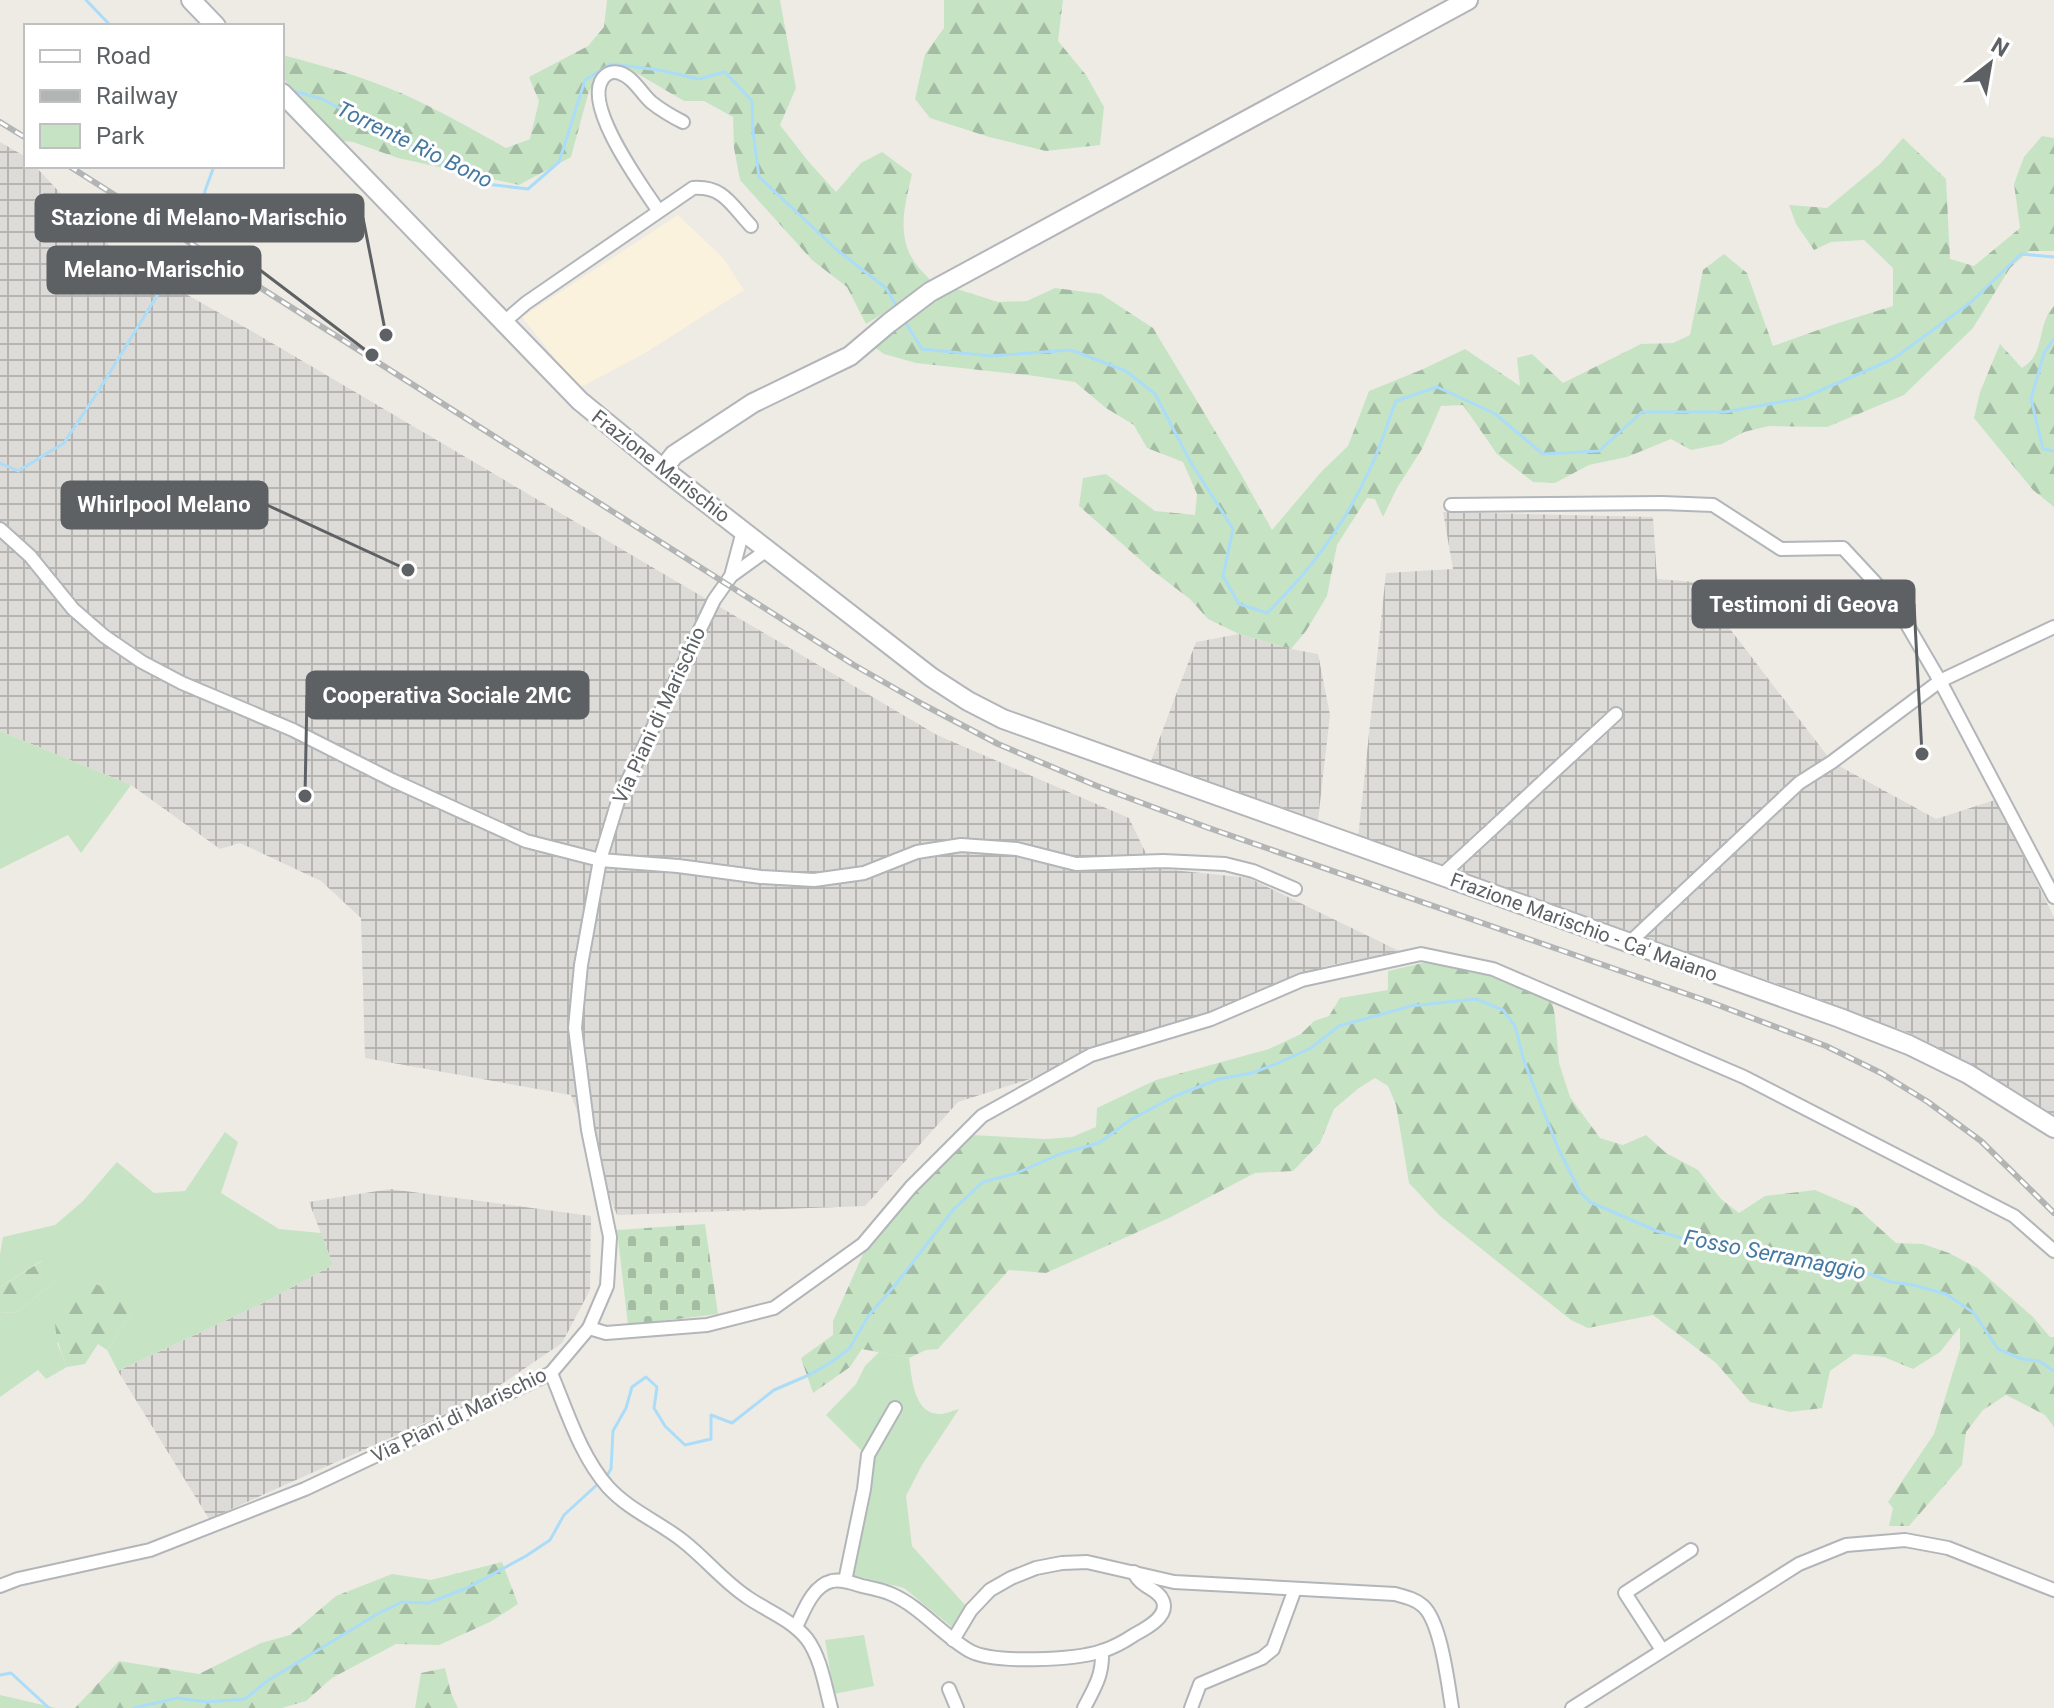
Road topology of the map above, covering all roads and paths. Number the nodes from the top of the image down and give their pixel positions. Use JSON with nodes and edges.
{"nodes":[{"id":1,"x":191,"y":0,"type":"edge"},
{"id":2,"x":1468,"y":0,"type":"edge"},
{"id":3,"x":214,"y":24,"type":"edge"},
{"id":4,"x":287,"y":98,"type":"edge"},
{"id":5,"x":683,"y":122,"type":"dead end"},
{"id":6,"x":658,"y":210,"type":"junction"},
{"id":7,"x":751,"y":226,"type":"dead end"},
{"id":8,"x":504,"y":322,"type":"junction"},
{"id":9,"x":663,"y":469,"type":"junction"},
{"id":10,"x":1451,"y":505,"type":"dead end"},
{"id":11,"x":0,"y":529,"type":"edge"},
{"id":12,"x":743,"y":531,"type":"junction"},
{"id":13,"x":767,"y":550,"type":"junction"},
{"id":14,"x":731,"y":576,"type":"junction"},
{"id":15,"x":2054,"y":627,"type":"edge"},
{"id":16,"x":1940,"y":681,"type":"junction"},
{"id":17,"x":1616,"y":714,"type":"dead end"},
{"id":18,"x":1102,"y":754,"type":"joint"},
{"id":19,"x":600,"y":860,"type":"junction"},
{"id":20,"x":1441,"y":876,"type":"junction"},
{"id":21,"x":1295,"y":889,"type":"dead end"},
{"id":22,"x":2054,"y":897,"type":"edge"},
{"id":23,"x":1629,"y":943,"type":"junction"},
{"id":24,"x":2054,"y":1128,"type":"edge"},
{"id":25,"x":2054,"y":1251,"type":"edge"},
{"id":26,"x":589,"y":1328,"type":"junction"},
{"id":27,"x":551,"y":1373,"type":"junction"},
{"id":28,"x":895,"y":1408,"type":"dead end"},
{"id":29,"x":1691,"y":1550,"type":"dead end"},
{"id":30,"x":1134,"y":1572,"type":"junction"},
{"id":31,"x":845,"y":1581,"type":"junction"},
{"id":32,"x":0,"y":1586,"type":"edge"},
{"id":33,"x":1295,"y":1589,"type":"junction"},
{"id":34,"x":2054,"y":1590,"type":"edge"},
{"id":35,"x":796,"y":1627,"type":"junction"},
{"id":36,"x":953,"y":1640,"type":"junction"},
{"id":37,"x":1662,"y":1650,"type":"junction"},
{"id":38,"x":1102,"y":1651,"type":"junction"},
{"id":39,"x":949,"y":1689,"type":"dead end"},
{"id":40,"x":831,"y":1708,"type":"edge"},
{"id":41,"x":957,"y":1708,"type":"edge"},
{"id":42,"x":1084,"y":1708,"type":"edge"},
{"id":43,"x":1191,"y":1708,"type":"edge"},
{"id":44,"x":1452,"y":1708,"type":"edge"},
{"id":45,"x":1572,"y":1708,"type":"edge"}],
"edges":[{"from":1,"to":3,"type":"main road"},
{"from":2,"to":9,"type":"main road"},
{"from":4,"to":8,"type":"main road","name":"Frazione Marischio"},
{"from":5,"to":6,"type":"street"},
{"from":6,"to":7,"type":"street"},
{"from":6,"to":8,"type":"street"},
{"from":8,"to":9,"type":"main road","name":"Frazione Marischio"},
{"from":9,"to":12,"type":"main road","name":"Frazione Marischio"},
{"from":10,"to":16,"type":"street"},
{"from":11,"to":19,"type":"street"},
{"from":12,"to":13,"type":"main road","name":"Frazione Marischio"},
{"from":12,"to":14,"type":"street"},
{"from":13,"to":14,"type":"street"},
{"from":13,"to":18,"type":"main road","name":"Frazione Marischio"},
{"from":14,"to":19,"type":"street","name":"Via Piani di Marischio"},
{"from":15,"to":16,"type":"street"},
{"from":16,"to":22,"type":"street"},
{"from":16,"to":23,"type":"street"},
{"from":17,"to":20,"type":"street"},
{"from":18,"to":20,"type":"main road","name":"Frazione Marischio - Ca' Maiano"},
{"from":19,"to":21,"type":"street"},
{"from":19,"to":26,"type":"street","name":"Via Piani di Marischio"},
{"from":20,"to":23,"type":"main road","name":"Frazione Marischio - Ca' Maiano"},
{"from":23,"to":24,"type":"main road","name":"Frazione Marischio - Ca' Maiano"},
{"from":25,"to":26,"type":"street"},
{"from":26,"to":27,"type":"street","name":"Via Piani di Marischio"},
{"from":27,"to":32,"type":"street","name":"Via Piani di Marischio"},
{"from":27,"to":35,"type":"street"},
{"from":28,"to":31,"type":"street"},
{"from":29,"to":37,"type":"street"},
{"from":30,"to":33,"type":"street"},
{"from":30,"to":36,"type":"street"},
{"from":30,"to":38,"type":"street"},
{"from":31,"to":35,"type":"street"},
{"from":31,"to":36,"type":"street"},
{"from":33,"to":43,"type":"street"},
{"from":33,"to":44,"type":"street"},
{"from":34,"to":37,"type":"street"},
{"from":35,"to":40,"type":"street"},
{"from":36,"to":38,"type":"street"},
{"from":37,"to":45,"type":"street"},
{"from":38,"to":42,"type":"street"},
{"from":39,"to":41,"type":"street"}]}
